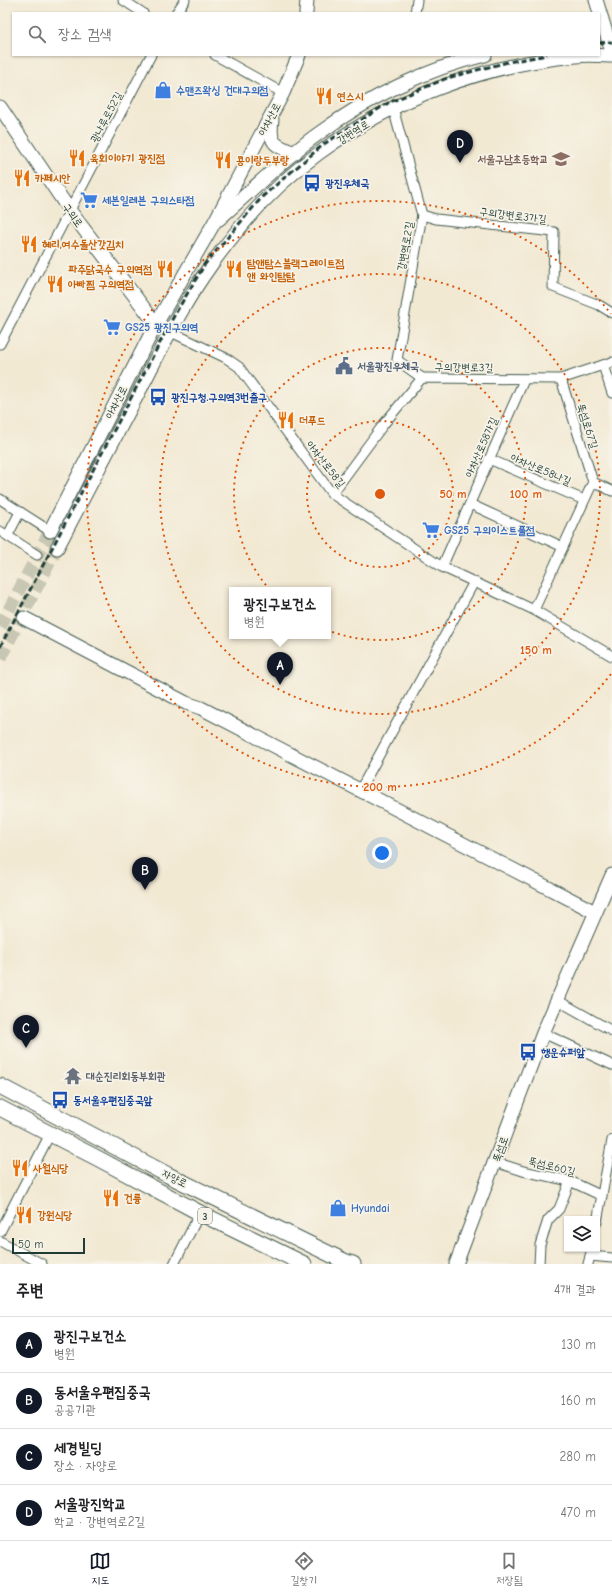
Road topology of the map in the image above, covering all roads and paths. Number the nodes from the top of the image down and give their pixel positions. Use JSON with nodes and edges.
{"nodes":[{"id":1,"x":123,"y":0,"type":"edge"},
{"id":2,"x":185,"y":0,"type":"edge"},
{"id":3,"x":307,"y":0,"type":"edge"},
{"id":4,"x":417,"y":0,"type":"edge"},
{"id":5,"x":596,"y":0,"type":"edge"},
{"id":6,"x":141,"y":12,"type":"edge"},
{"id":7,"x":177,"y":12,"type":"edge"},
{"id":8,"x":306,"y":12,"type":"edge"},
{"id":9,"x":415,"y":12,"type":"edge"},
{"id":10,"x":599,"y":12,"type":"edge"},
{"id":11,"x":600,"y":14,"type":"edge"},
{"id":12,"x":606,"y":35,"type":"edge"},
{"id":13,"x":612,"y":52,"type":"edge"},
{"id":14,"x":150,"y":56,"type":"edge"},
{"id":15,"x":217,"y":56,"type":"edge"},
{"id":16,"x":299,"y":56,"type":"edge"},
{"id":17,"x":478,"y":56,"type":"edge"},
{"id":18,"x":571,"y":56,"type":"edge"},
{"id":19,"x":600,"y":56,"type":"edge"},
{"id":20,"x":612,"y":56,"type":"edge"},
{"id":21,"x":283,"y":93,"type":"junction"},
{"id":22,"x":0,"y":107,"type":"edge"},
{"id":23,"x":394,"y":108,"type":"junction"},
{"id":24,"x":273,"y":112,"type":"junction"},
{"id":25,"x":295,"y":153,"type":"junction"},
{"id":26,"x":70,"y":211,"type":"junction"},
{"id":27,"x":422,"y":215,"type":"junction"},
{"id":28,"x":214,"y":224,"type":"junction"},
{"id":29,"x":201,"y":279,"type":"junction"},
{"id":30,"x":612,"y":313,"type":"edge"},
{"id":31,"x":156,"y":324,"type":"junction"},
{"id":32,"x":171,"y":332,"type":"junction"},
{"id":33,"x":0,"y":342,"type":"edge"},
{"id":34,"x":608,"y":364,"type":"edge"},
{"id":35,"x":422,"y":378,"type":"junction"},
{"id":36,"x":561,"y":379,"type":"junction"},
{"id":37,"x":524,"y":380,"type":"junction"},
{"id":38,"x":612,"y":393,"type":"edge"},
{"id":39,"x":489,"y":459,"type":"junction"},
{"id":40,"x":593,"y":482,"type":"junction"},
{"id":41,"x":612,"y":491,"type":"edge"},
{"id":42,"x":332,"y":494,"type":"junction"},
{"id":43,"x":0,"y":499,"type":"edge"},
{"id":44,"x":584,"y":500,"type":"junction"},
{"id":45,"x":470,"y":504,"type":"junction"},
{"id":46,"x":20,"y":512,"type":"junction"},
{"id":47,"x":57,"y":517,"type":"junction"},
{"id":48,"x":70,"y":523,"type":"junction"},
{"id":49,"x":50,"y":531,"type":"joint"},
{"id":50,"x":4,"y":533,"type":"edge"},
{"id":51,"x":563,"y":547,"type":"junction"},
{"id":52,"x":57,"y":548,"type":"tunnel mouth"},
{"id":53,"x":38,"y":555,"type":"dead end"},
{"id":54,"x":442,"y":567,"type":"junction"},
{"id":55,"x":474,"y":582,"type":"junction"},
{"id":56,"x":534,"y":610,"type":"junction"},
{"id":57,"x":24,"y":618,"type":"dead end"},
{"id":58,"x":612,"y":656,"type":"edge"},
{"id":59,"x":360,"y":790,"type":"junction"},
{"id":60,"x":612,"y":875,"type":"edge"},
{"id":61,"x":595,"y":912,"type":"junction"},
{"id":62,"x":557,"y":1000,"type":"junction"},
{"id":63,"x":612,"y":1032,"type":"edge"},
{"id":64,"x":543,"y":1033,"type":"junction"},
{"id":65,"x":612,"y":1065,"type":"edge"},
{"id":66,"x":0,"y":1086,"type":"edge"},
{"id":67,"x":0,"y":1108,"type":"edge"},
{"id":68,"x":50,"y":1134,"type":"junction"},
{"id":69,"x":612,"y":1140,"type":"edge"},
{"id":70,"x":495,"y":1162,"type":"junction"},
{"id":71,"x":570,"y":1181,"type":"junction"},
{"id":72,"x":602,"y":1196,"type":"junction"},
{"id":73,"x":200,"y":1213,"type":"junction"},
{"id":74,"x":598,"y":1216,"type":"edge"},
{"id":75,"x":0,"y":1232,"type":"edge"},
{"id":76,"x":0,"y":1240,"type":"edge"},
{"id":77,"x":590,"y":1256,"type":"edge"},
{"id":78,"x":612,"y":1258,"type":"edge"},
{"id":79,"x":298,"y":1263,"type":"edge"},
{"id":80,"x":42,"y":1264,"type":"edge"},
{"id":81,"x":174,"y":1264,"type":"edge"},
{"id":82,"x":353,"y":1264,"type":"edge"},
{"id":83,"x":456,"y":1264,"type":"edge"},
{"id":84,"x":539,"y":1264,"type":"edge"}],
"edges":[{"from":1,"to":6,"type":"street"},
{"from":2,"to":7,"type":"street"},
{"from":3,"to":8,"type":"main road"},
{"from":4,"to":9,"type":"street"},
{"from":5,"to":10,"type":"main road"},
{"from":11,"to":12,"type":"main road"},
{"from":12,"to":13,"type":"main road"},
{"from":14,"to":26,"type":"street","name":"광나루로52길"},
{"from":15,"to":21,"type":"street"},
{"from":16,"to":21,"type":"main road","name":"아차산로"},
{"from":17,"to":25,"type":"main road","name":"강변역로"},
{"from":18,"to":23,"type":"main road","name":"강변역로"},
{"from":19,"to":20,"type":"main road","name":"강변역로"},
{"from":21,"to":24,"type":"main road","name":"아차산로"},
{"from":22,"to":26,"type":"main road","name":"구의로"},
{"from":23,"to":27,"type":"street","name":"강변역로2길"},
{"from":23,"to":29,"type":"main road","name":"강변역로"},
{"from":24,"to":25,"type":"main road"},
{"from":24,"to":28,"type":"main road","name":"아차산로"},
{"from":25,"to":28,"type":"main road","name":"강변역로"},
{"from":26,"to":31,"type":"main road","name":"구의로"},
{"from":26,"to":33,"type":"street","name":"광나루로52길"},
{"from":27,"to":30,"type":"street","name":"구의강변로3가길"},
{"from":27,"to":35,"type":"street","name":"강변역로2길"},
{"from":28,"to":29,"type":"main road","name":"아차산로"},
{"from":28,"to":31,"type":"main road","name":"아차산로"},
{"from":29,"to":32,"type":"main road","name":"강변역로"},
{"from":31,"to":32,"type":"main road","name":"구의로"},
{"from":31,"to":47,"type":"main road","name":"아차산로"},
{"from":32,"to":42,"type":"street","name":"아차산로58길"},
{"from":32,"to":48,"type":"main road","name":"아차산로"},
{"from":34,"to":36,"type":"street","name":"구의강변로3길"},
{"from":34,"to":38,"type":"street","name":"구의강변로3길"},
{"from":35,"to":37,"type":"street","name":"구의강변로3길"},
{"from":35,"to":42,"type":"street","name":"구의강변로3길"},
{"from":36,"to":37,"type":"street","name":"구의강변로3길"},
{"from":36,"to":40,"type":"street","name":"뚝섬로67길"},
{"from":37,"to":39,"type":"street","name":"아차산로58가길"},
{"from":39,"to":44,"type":"street","name":"아차산로58나길"},
{"from":39,"to":45,"type":"street","name":"아차산로58가길"},
{"from":40,"to":41,"type":"street"},
{"from":40,"to":44,"type":"street"},
{"from":42,"to":54,"type":"street","name":"아차산로58길"},
{"from":43,"to":46,"type":"street","name":"아차산로"},
{"from":44,"to":51,"type":"street"},
{"from":45,"to":51,"type":"street"},
{"from":45,"to":54,"type":"street","name":"아차산로58가길"},
{"from":46,"to":49,"type":"street","name":"아차산로"},
{"from":46,"to":50,"type":"street"},
{"from":47,"to":48,"type":"main road"},
{"from":47,"to":49,"type":"main road","name":"아차산로"},
{"from":48,"to":52,"type":"main road","name":"아차산로"},
{"from":50,"to":53,"type":"street"},
{"from":51,"to":56,"type":"street"},
{"from":54,"to":55,"type":"street","name":"아차산로58길"},
{"from":55,"to":56,"type":"street","name":"아차산로58길"},
{"from":55,"to":59,"type":"street"},
{"from":56,"to":58,"type":"street","name":"아차산로58길"},
{"from":57,"to":59,"type":"main road"},
{"from":59,"to":61,"type":"main road"},
{"from":60,"to":61,"type":"main road","name":"뚝섬로"},
{"from":61,"to":62,"type":"main road","name":"뚝섬로"},
{"from":62,"to":63,"type":"street"},
{"from":62,"to":64,"type":"main road","name":"뚝섬로"},
{"from":64,"to":65,"type":"street"},
{"from":64,"to":70,"type":"main road","name":"뚝섬로"},
{"from":66,"to":82,"type":"main road","name":"자양로","number":"3"},
{"from":67,"to":68,"type":"main road","name":"자양로","number":"3"},
{"from":68,"to":73,"type":"main road","name":"자양로","number":"3"},
{"from":68,"to":75,"type":"street"},
{"from":69,"to":72,"type":"street"},
{"from":70,"to":71,"type":"street","name":"뚝섬로60길"},
{"from":70,"to":83,"type":"main road","name":"뚝섬로"},
{"from":71,"to":72,"type":"street","name":"뚝섬로60길"},
{"from":71,"to":84,"type":"street"},
{"from":72,"to":74,"type":"street"},
{"from":73,"to":79,"type":"main road","name":"자양로","number":"3"},
{"from":73,"to":81,"type":"street"},
{"from":76,"to":80,"type":"street"},
{"from":77,"to":78,"type":"street"}]}
